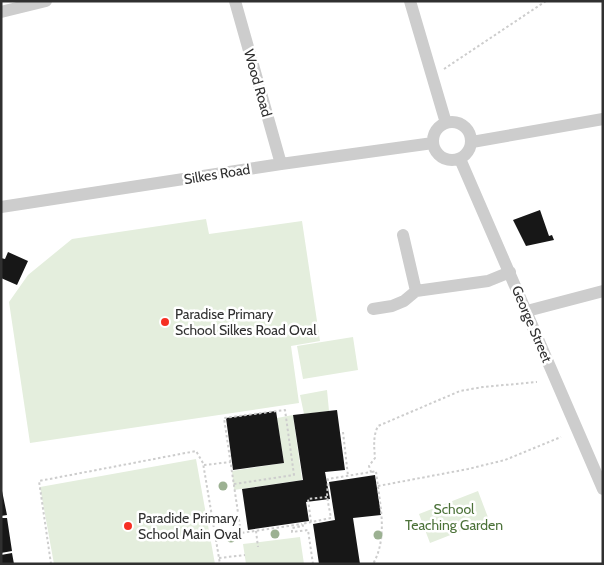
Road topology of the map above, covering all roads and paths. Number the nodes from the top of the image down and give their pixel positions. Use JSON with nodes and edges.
{"nodes":[{"id":1,"x":46,"y":1,"type":"edge"},
{"id":2,"x":236,"y":1,"type":"edge"},
{"id":3,"x":410,"y":1,"type":"edge"},
{"id":4,"x":546,"y":1,"type":"edge"},
{"id":5,"x":1,"y":12,"type":"edge"},
{"id":6,"x":444,"y":68,"type":"dead end"},
{"id":7,"x":603,"y":119,"type":"edge"},
{"id":8,"x":446,"y":123,"type":"junction"},
{"id":9,"x":472,"y":142,"type":"junction"},
{"id":10,"x":433,"y":143,"type":"junction"},
{"id":11,"x":460,"y":159,"type":"junction"},
{"id":12,"x":281,"y":164,"type":"junction"},
{"id":13,"x":1,"y":207,"type":"edge"},
{"id":14,"x":403,"y":235,"type":"dead end"},
{"id":15,"x":510,"y":272,"type":"junction"},
{"id":16,"x":416,"y":291,"type":"junction"},
{"id":17,"x":603,"y":291,"type":"edge"},
{"id":18,"x":373,"y":308,"type":"dead end"},
{"id":19,"x":527,"y":311,"type":"junction"},
{"id":20,"x":537,"y":382,"type":"dead end"},
{"id":21,"x":343,"y":432,"type":"dead end"},
{"id":22,"x":561,"y":437,"type":"dead end"},
{"id":23,"x":231,"y":462,"type":"junction"},
{"id":24,"x":204,"y":465,"type":"junction"},
{"id":25,"x":371,"y":472,"type":"junction"},
{"id":26,"x":348,"y":476,"type":"junction"},
{"id":27,"x":234,"y":484,"type":"junction"},
{"id":28,"x":378,"y":486,"type":"junction"},
{"id":29,"x":603,"y":489,"type":"edge"},
{"id":30,"x":327,"y":497,"type":"junction"},
{"id":31,"x":311,"y":522,"type":"junction"},
{"id":32,"x":302,"y":524,"type":"junction"},
{"id":33,"x":256,"y":531,"type":"junction"},
{"id":34,"x":258,"y":547,"type":"dead end"},
{"id":35,"x":245,"y":555,"type":"dead end"},
{"id":36,"x":219,"y":558,"type":"junction"},
{"id":37,"x":51,"y":564,"type":"edge"},
{"id":38,"x":220,"y":564,"type":"edge"},
{"id":39,"x":313,"y":564,"type":"edge"},
{"id":40,"x":373,"y":564,"type":"edge"}],
"edges":[{"from":1,"to":5,"type":"street"},
{"from":2,"to":12,"type":"street","name":"Wood Road"},
{"from":3,"to":8,"type":"street"},
{"from":4,"to":6,"type":"path"},
{"from":7,"to":9,"type":"street"},
{"from":8,"to":9,"type":"street"},
{"from":8,"to":10,"type":"street"},
{"from":9,"to":11,"type":"street"},
{"from":10,"to":11,"type":"street"},
{"from":10,"to":12,"type":"street","name":"Silkes Road"},
{"from":11,"to":15,"type":"street","name":"George Street"},
{"from":12,"to":13,"type":"street","name":"Silkes Road"},
{"from":14,"to":16,"type":"street"},
{"from":15,"to":16,"type":"street"},
{"from":15,"to":19,"type":"street","name":"George Street"},
{"from":16,"to":18,"type":"street"},
{"from":17,"to":19,"type":"street"},
{"from":19,"to":29,"type":"street","name":"George Street"},
{"from":20,"to":25,"type":"path"},
{"from":21,"to":26,"type":"path"},
{"from":22,"to":28,"type":"path"},
{"from":23,"to":24,"type":"path"},
{"from":23,"to":27,"type":"path"},
{"from":23,"to":27,"type":"path"},
{"from":24,"to":36,"type":"path"},
{"from":24,"to":37,"type":"path"},
{"from":25,"to":26,"type":"path"},
{"from":25,"to":28,"type":"path"},
{"from":26,"to":30,"type":"path"},
{"from":27,"to":33,"type":"path"},
{"from":28,"to":40,"type":"path"},
{"from":30,"to":31,"type":"path"},
{"from":30,"to":31,"type":"path"},
{"from":31,"to":32,"type":"path"},
{"from":32,"to":33,"type":"path"},
{"from":32,"to":39,"type":"path"},
{"from":33,"to":34,"type":"path"},
{"from":35,"to":36,"type":"path"},
{"from":36,"to":38,"type":"path"}]}
